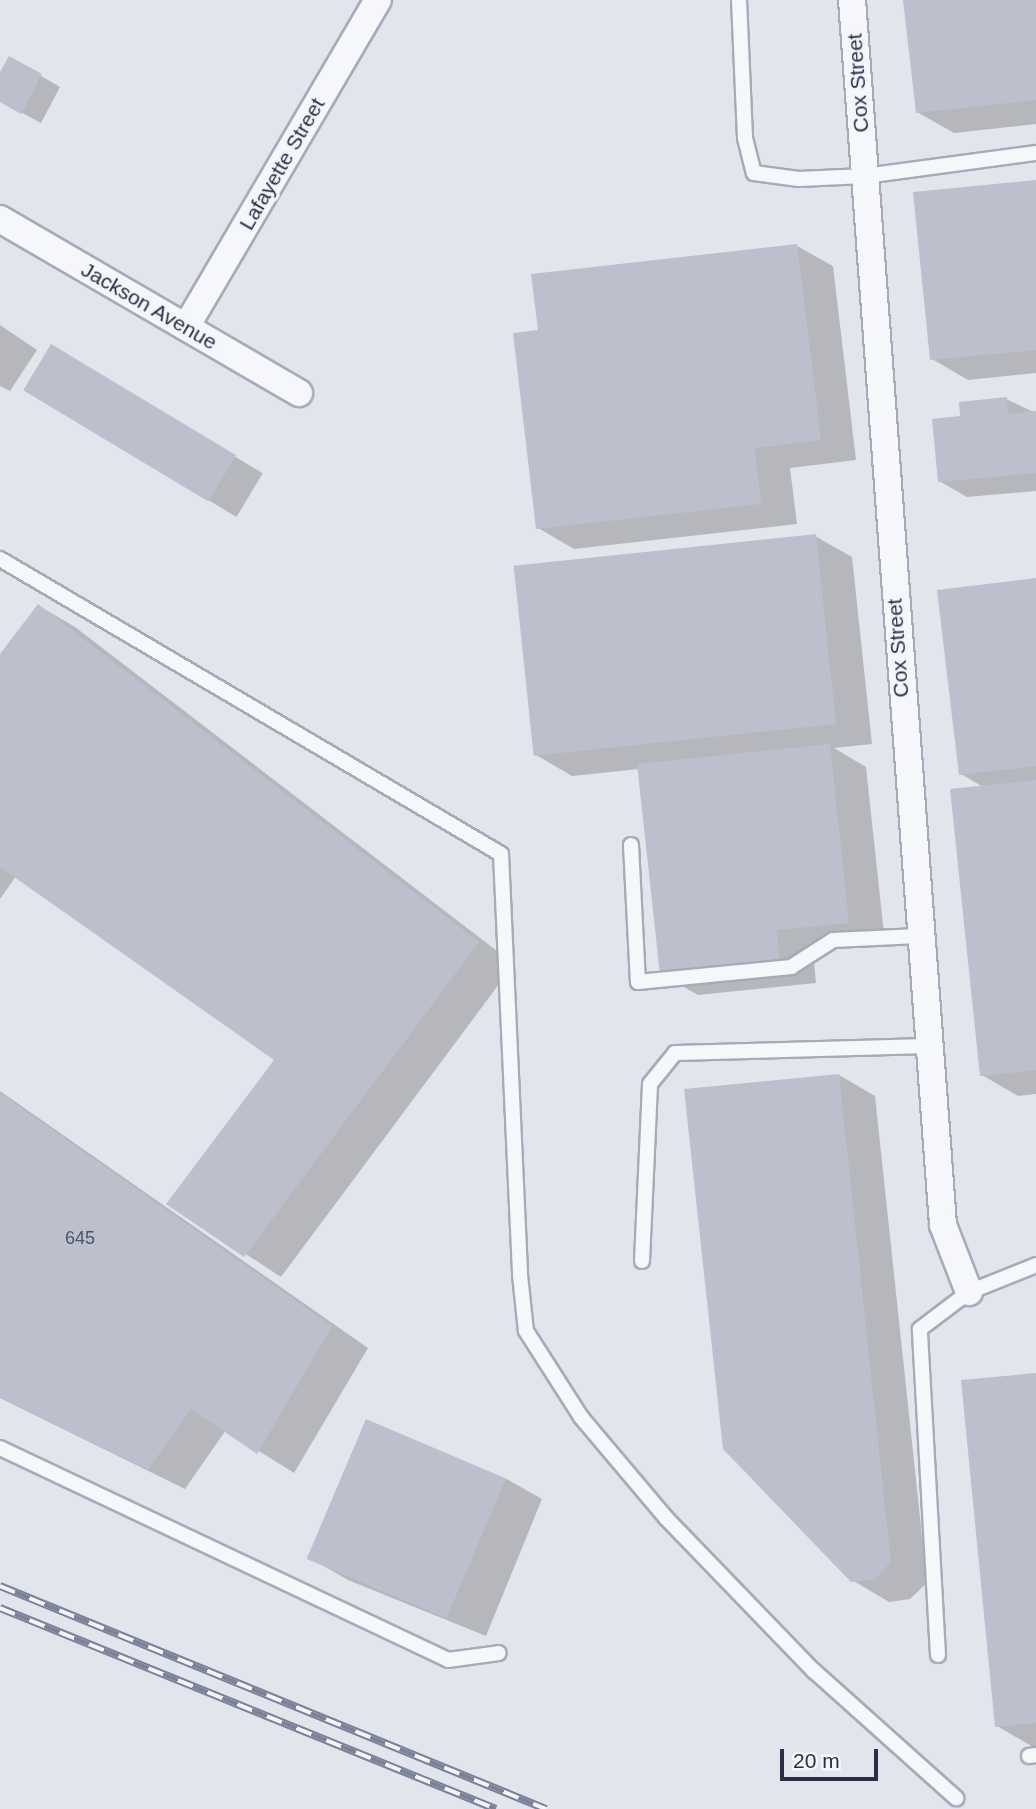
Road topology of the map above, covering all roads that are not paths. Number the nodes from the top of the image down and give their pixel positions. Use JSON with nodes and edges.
{"nodes":[{"id":1,"x":378,"y":0,"type":"edge"},
{"id":2,"x":738,"y":0,"type":"edge"},
{"id":3,"x":852,"y":0,"type":"edge"},
{"id":4,"x":1036,"y":153,"type":"edge"},
{"id":5,"x":864,"y":176,"type":"junction"},
{"id":6,"x":0,"y":219,"type":"edge"},
{"id":7,"x":186,"y":327,"type":"junction"},
{"id":8,"x":299,"y":393,"type":"dead end"},
{"id":9,"x":0,"y":559,"type":"edge"},
{"id":10,"x":631,"y":845,"type":"dead end"},
{"id":11,"x":919,"y":936,"type":"junction"},
{"id":12,"x":929,"y":1046,"type":"junction"},
{"id":13,"x":642,"y":1261,"type":"dead end"},
{"id":14,"x":1036,"y":1265,"type":"edge"},
{"id":15,"x":969,"y":1292,"type":"junction"},
{"id":16,"x":0,"y":1448,"type":"edge"},
{"id":17,"x":499,"y":1653,"type":"dead end"},
{"id":18,"x":938,"y":1655,"type":"dead end"},
{"id":19,"x":956,"y":1798,"type":"dead end"}],
"edges":[{"from":1,"to":7,"type":"street","name":"Lafayette Street"},
{"from":2,"to":5,"type":"lane"},
{"from":3,"to":5,"type":"street","name":"Cox Street"},
{"from":4,"to":5,"type":"lane"},
{"from":5,"to":11,"type":"street","name":"Cox Street"},
{"from":6,"to":7,"type":"street","name":"Jackson Avenue"},
{"from":7,"to":8,"type":"street","name":"Jackson Avenue"},
{"from":9,"to":19,"type":"lane"},
{"from":10,"to":11,"type":"lane"},
{"from":11,"to":12,"type":"street","name":"Cox Street"},
{"from":12,"to":13,"type":"lane"},
{"from":12,"to":15,"type":"street","name":"Cox Street"},
{"from":14,"to":15,"type":"lane"},
{"from":15,"to":18,"type":"lane"},
{"from":16,"to":17,"type":"lane"}]}
